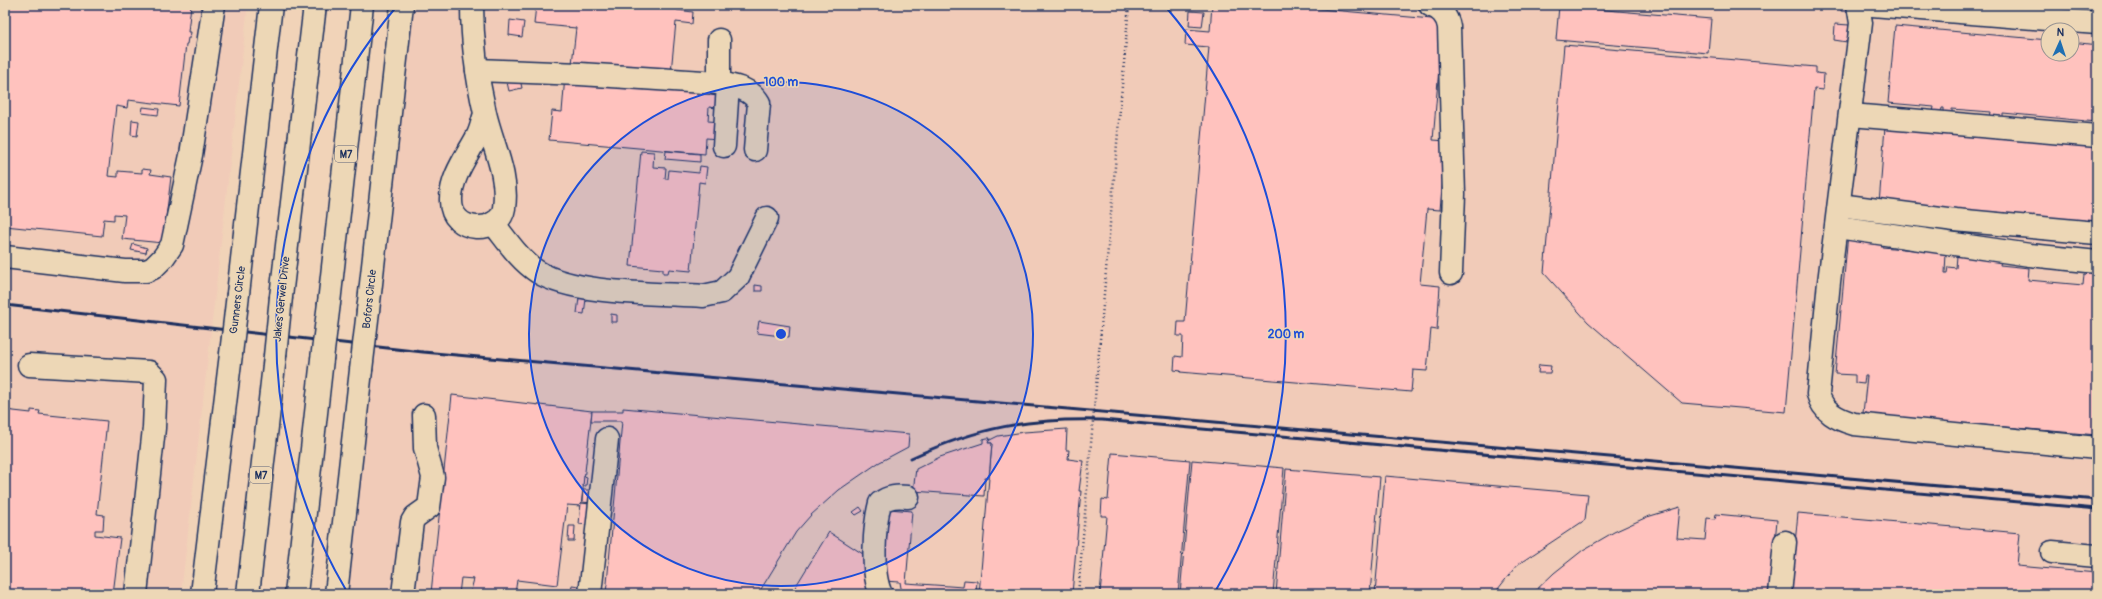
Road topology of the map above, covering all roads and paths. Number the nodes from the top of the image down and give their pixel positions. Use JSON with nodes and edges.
{"nodes":[{"id":1,"x":214,"y":5,"type":"edge"},
{"id":2,"x":271,"y":5,"type":"edge"},
{"id":3,"x":314,"y":5,"type":"edge"},
{"id":4,"x":362,"y":5,"type":"edge"},
{"id":5,"x":402,"y":5,"type":"edge"},
{"id":6,"x":472,"y":5,"type":"edge"},
{"id":7,"x":1129,"y":5,"type":"edge"},
{"id":8,"x":1430,"y":5,"type":"edge"},
{"id":9,"x":1858,"y":5,"type":"edge"},
{"id":10,"x":1872,"y":5,"type":"edge"},
{"id":11,"x":2097,"y":23,"type":"edge"},
{"id":12,"x":719,"y":40,"type":"dead end"},
{"id":13,"x":477,"y":70,"type":"junction"},
{"id":14,"x":724,"y":84,"type":"junction"},
{"id":15,"x":485,"y":114,"type":"junction"},
{"id":16,"x":1851,"y":115,"type":"junction"},
{"id":17,"x":2097,"y":136,"type":"edge"},
{"id":18,"x":724,"y":146,"type":"dead end"},
{"id":19,"x":755,"y":150,"type":"dead end"},
{"id":20,"x":1839,"y":205,"type":"junction"},
{"id":21,"x":767,"y":218,"type":"dead end"},
{"id":22,"x":492,"y":223,"type":"junction"},
{"id":23,"x":1837,"y":227,"type":"junction"},
{"id":24,"x":2097,"y":233,"type":"edge"},
{"id":25,"x":5,"y":256,"type":"edge"},
{"id":26,"x":2097,"y":262,"type":"edge"},
{"id":27,"x":1451,"y":273,"type":"dead end"},
{"id":28,"x":29,"y":365,"type":"dead end"},
{"id":29,"x":424,"y":415,"type":"dead end"},
{"id":30,"x":607,"y":439,"type":"dead end"},
{"id":31,"x":2097,"y":448,"type":"edge"},
{"id":32,"x":908,"y":497,"type":"dead end"},
{"id":33,"x":1786,"y":542,"type":"dead end"},
{"id":34,"x":2052,"y":552,"type":"dead end"},
{"id":35,"x":2097,"y":556,"type":"edge"},
{"id":36,"x":136,"y":594,"type":"edge"},
{"id":37,"x":202,"y":594,"type":"edge"},
{"id":38,"x":248,"y":594,"type":"edge"},
{"id":39,"x":296,"y":594,"type":"edge"},
{"id":40,"x":336,"y":594,"type":"edge"},
{"id":41,"x":402,"y":594,"type":"edge"},
{"id":42,"x":590,"y":594,"type":"edge"},
{"id":43,"x":881,"y":594,"type":"edge"},
{"id":44,"x":1078,"y":594,"type":"edge"},
{"id":45,"x":1780,"y":594,"type":"edge"}],
"edges":[{"from":1,"to":25,"type":"main road"},
{"from":2,"to":37,"type":"main road","name":"Gunners Circle","bridge":true},
{"from":3,"to":38,"type":"main road","name":"Jakes Gerwel Drive","number":"M7","bridge":true},
{"from":4,"to":39,"type":"main road","number":"M7","bridge":true},
{"from":5,"to":40,"type":"main road","name":"Bofors Circle","bridge":true},
{"from":6,"to":13,"type":"main road"},
{"from":7,"to":44,"type":"path"},
{"from":8,"to":27,"type":"main road"},
{"from":9,"to":16,"type":"main road"},
{"from":10,"to":11,"type":"main road"},
{"from":12,"to":14,"type":"main road"},
{"from":13,"to":14,"type":"main road"},
{"from":13,"to":15,"type":"main road"},
{"from":14,"to":18,"type":"main road"},
{"from":14,"to":19,"type":"main road"},
{"from":15,"to":22,"type":"main road"},
{"from":15,"to":22,"type":"main road"},
{"from":16,"to":17,"type":"main road"},
{"from":16,"to":20,"type":"main road"},
{"from":20,"to":23,"type":"main road"},
{"from":20,"to":24,"type":"main road"},
{"from":21,"to":22,"type":"main road"},
{"from":23,"to":26,"type":"main road"},
{"from":23,"to":31,"type":"main road"},
{"from":28,"to":36,"type":"main road"},
{"from":29,"to":41,"type":"main road"},
{"from":30,"to":42,"type":"main road"},
{"from":32,"to":43,"type":"main road"},
{"from":33,"to":45,"type":"main road"},
{"from":34,"to":35,"type":"main road"}]}
